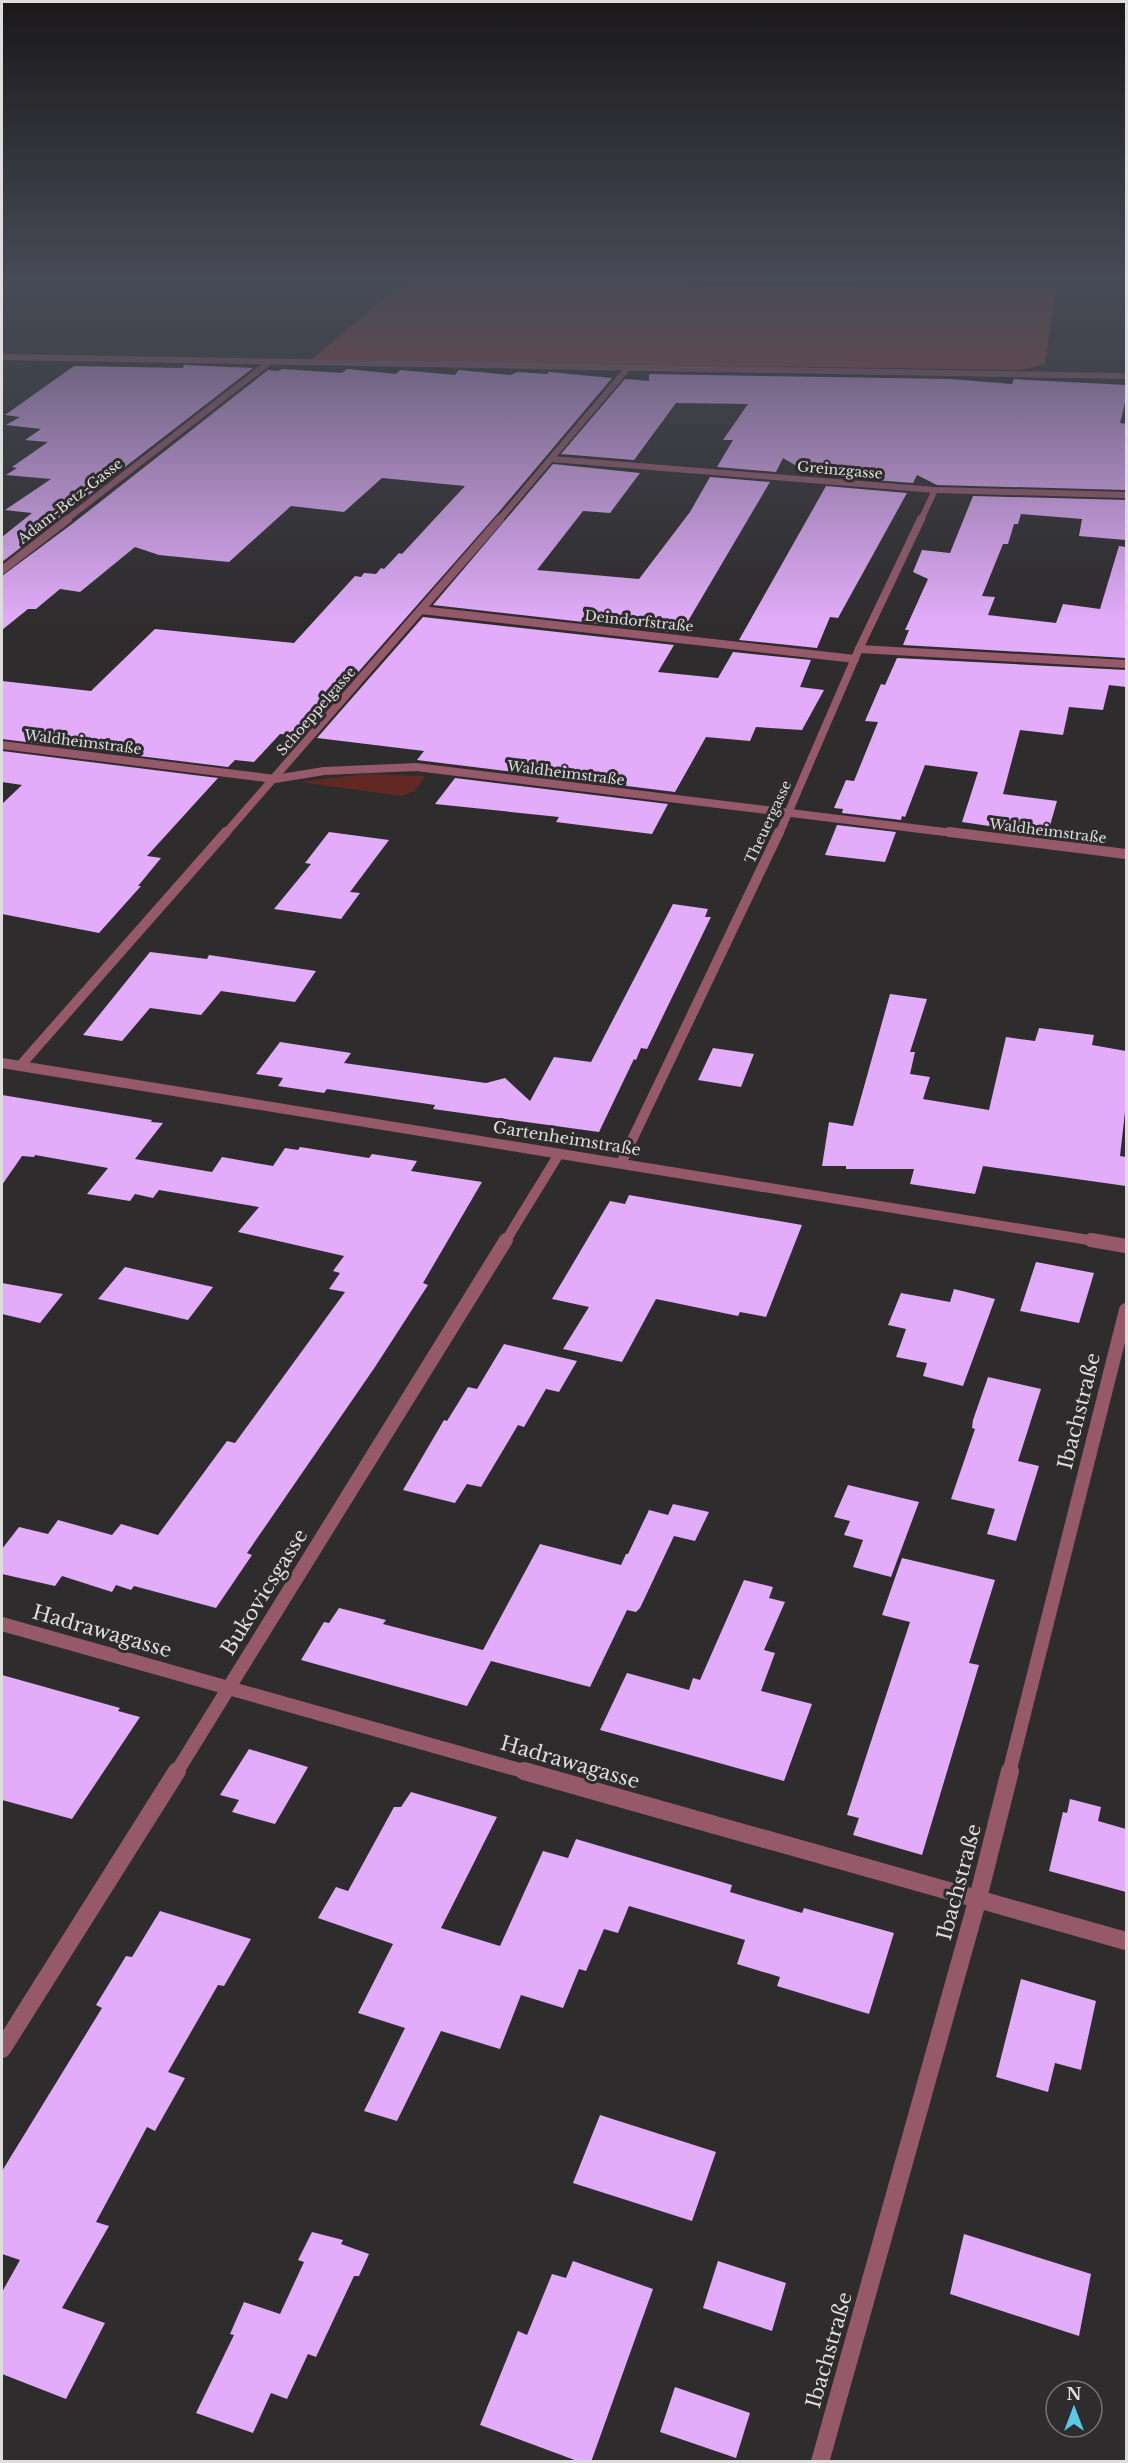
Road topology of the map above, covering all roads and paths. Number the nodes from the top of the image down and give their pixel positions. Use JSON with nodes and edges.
{"nodes":[{"id":1,"x":230,"y":393,"type":"edge"},
{"id":2,"x":607,"y":393,"type":"edge"},
{"id":3,"x":552,"y":459,"type":"junction"},
{"id":4,"x":934,"y":490,"type":"junction"},
{"id":5,"x":1126,"y":495,"type":"edge"},
{"id":6,"x":2,"y":570,"type":"edge"},
{"id":7,"x":421,"y":610,"type":"junction"},
{"id":8,"x":859,"y":649,"type":"junction"},
{"id":9,"x":855,"y":659,"type":"junction"},
{"id":10,"x":1126,"y":664,"type":"edge"},
{"id":11,"x":2,"y":745,"type":"edge"},
{"id":12,"x":275,"y":779,"type":"junction"},
{"id":13,"x":788,"y":814,"type":"junction"},
{"id":14,"x":1126,"y":854,"type":"edge"},
{"id":15,"x":2,"y":1063,"type":"edge"},
{"id":16,"x":20,"y":1066,"type":"junction"},
{"id":17,"x":559,"y":1154,"type":"junction"},
{"id":18,"x":621,"y":1163,"type":"junction"},
{"id":19,"x":1126,"y":1246,"type":"edge"},
{"id":20,"x":1126,"y":1310,"type":"edge"},
{"id":21,"x":2,"y":1624,"type":"edge"},
{"id":22,"x":229,"y":1689,"type":"junction"},
{"id":23,"x":978,"y":1898,"type":"junction"},
{"id":24,"x":1126,"y":1941,"type":"edge"},
{"id":25,"x":2,"y":2049,"type":"edge"},
{"id":26,"x":820,"y":2462,"type":"edge"}],
"edges":[{"from":1,"to":6,"type":"street","name":"Adam-Betz-Gasse"},
{"from":2,"to":3,"type":"street","name":"Schoeppelgasse"},
{"from":3,"to":4,"type":"street","name":"Greinzgasse"},
{"from":3,"to":7,"type":"street","name":"Schoeppelgasse"},
{"from":4,"to":5,"type":"street","name":"Greinzgasse"},
{"from":4,"to":8,"type":"street","name":"Theuergasse"},
{"from":7,"to":9,"type":"street","name":"Deindorfstraße"},
{"from":7,"to":12,"type":"street","name":"Schoeppelgasse"},
{"from":8,"to":9,"type":"street","name":"Theuergasse"},
{"from":8,"to":10,"type":"street"},
{"from":9,"to":13,"type":"street","name":"Theuergasse"},
{"from":11,"to":12,"type":"street","name":"Waldheimstraße"},
{"from":12,"to":13,"type":"street","name":"Waldheimstraße"},
{"from":12,"to":16,"type":"street","name":"Schoeppelgasse"},
{"from":13,"to":14,"type":"street","name":"Waldheimstraße"},
{"from":13,"to":18,"type":"street","name":"Theuergasse"},
{"from":15,"to":16,"type":"street","name":"Gartenheimstraße"},
{"from":16,"to":17,"type":"street","name":"Gartenheimstraße"},
{"from":17,"to":18,"type":"street","name":"Gartenheimstraße"},
{"from":17,"to":22,"type":"street","name":"Bukovicsgasse"},
{"from":18,"to":19,"type":"street","name":"Gartenheimstraße"},
{"from":20,"to":23,"type":"street","name":"Ibachstraße"},
{"from":21,"to":22,"type":"street","name":"Hadrawagasse"},
{"from":22,"to":23,"type":"street","name":"Hadrawagasse"},
{"from":22,"to":25,"type":"street","name":"Bukovicsgasse"},
{"from":23,"to":24,"type":"street","name":"Hadrawagasse"},
{"from":23,"to":26,"type":"street","name":"Ibachstraße"}]}
